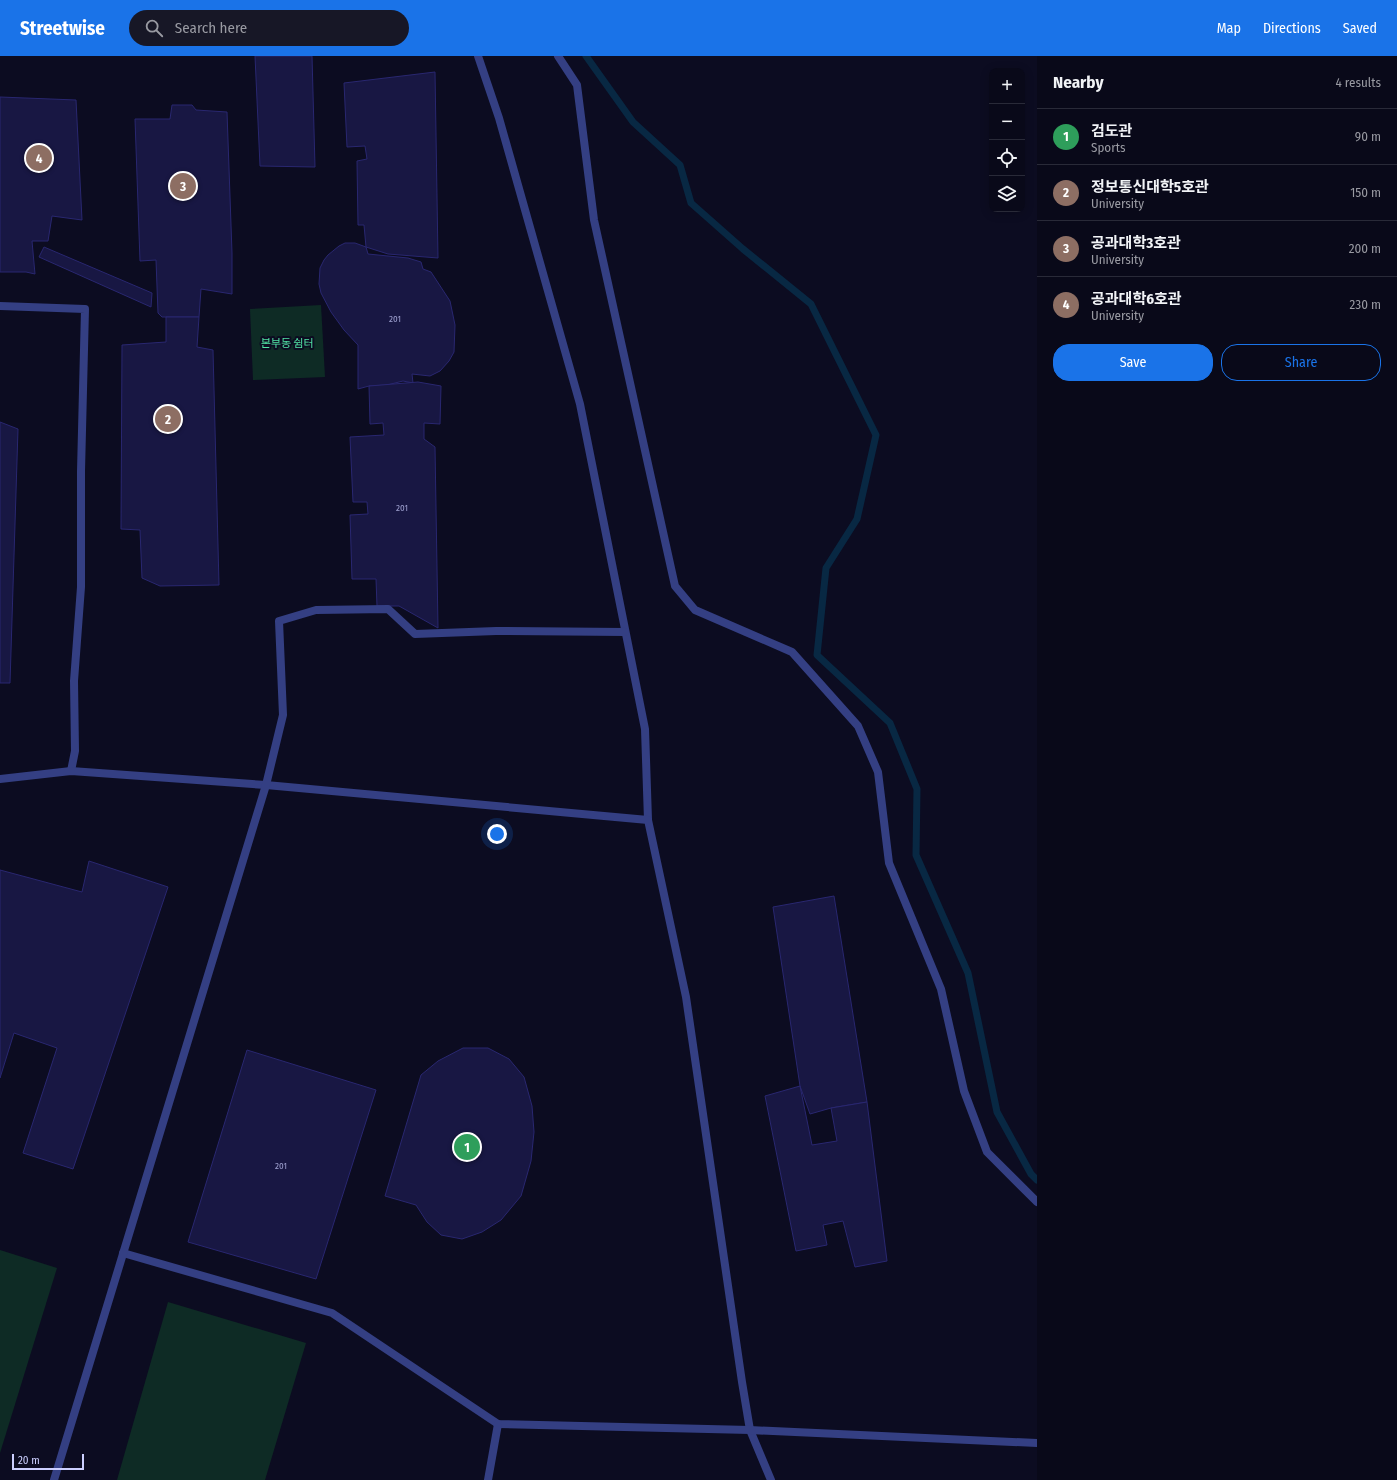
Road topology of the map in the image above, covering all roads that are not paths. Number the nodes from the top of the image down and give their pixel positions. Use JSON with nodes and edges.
{"nodes":[{"id":1,"x":478,"y":56,"type":"edge"},
{"id":2,"x":558,"y":56,"type":"edge"},
{"id":3,"x":0,"y":306,"type":"edge"},
{"id":4,"x":625,"y":632,"type":"junction"},
{"id":5,"x":72,"y":771,"type":"junction"},
{"id":6,"x":0,"y":779,"type":"edge"},
{"id":7,"x":266,"y":785,"type":"junction"},
{"id":8,"x":648,"y":820,"type":"junction"},
{"id":9,"x":1037,"y":1202,"type":"edge"},
{"id":10,"x":123,"y":1253,"type":"junction"},
{"id":11,"x":498,"y":1424,"type":"junction"},
{"id":12,"x":750,"y":1430,"type":"junction"},
{"id":13,"x":1037,"y":1443,"type":"edge"},
{"id":14,"x":54,"y":1480,"type":"edge"},
{"id":15,"x":488,"y":1480,"type":"edge"},
{"id":16,"x":770,"y":1480,"type":"edge"}],
"edges":[{"from":1,"to":4,"type":"lane"},
{"from":2,"to":9,"type":"lane"},
{"from":3,"to":5,"type":"lane"},
{"from":4,"to":7,"type":"lane"},
{"from":4,"to":8,"type":"lane"},
{"from":5,"to":6,"type":"lane"},
{"from":5,"to":7,"type":"lane"},
{"from":7,"to":8,"type":"lane"},
{"from":7,"to":10,"type":"lane"},
{"from":8,"to":12,"type":"lane"},
{"from":10,"to":11,"type":"lane"},
{"from":10,"to":14,"type":"lane"},
{"from":11,"to":12,"type":"lane"},
{"from":11,"to":15,"type":"lane"},
{"from":12,"to":13,"type":"lane"},
{"from":12,"to":16,"type":"lane"}]}
